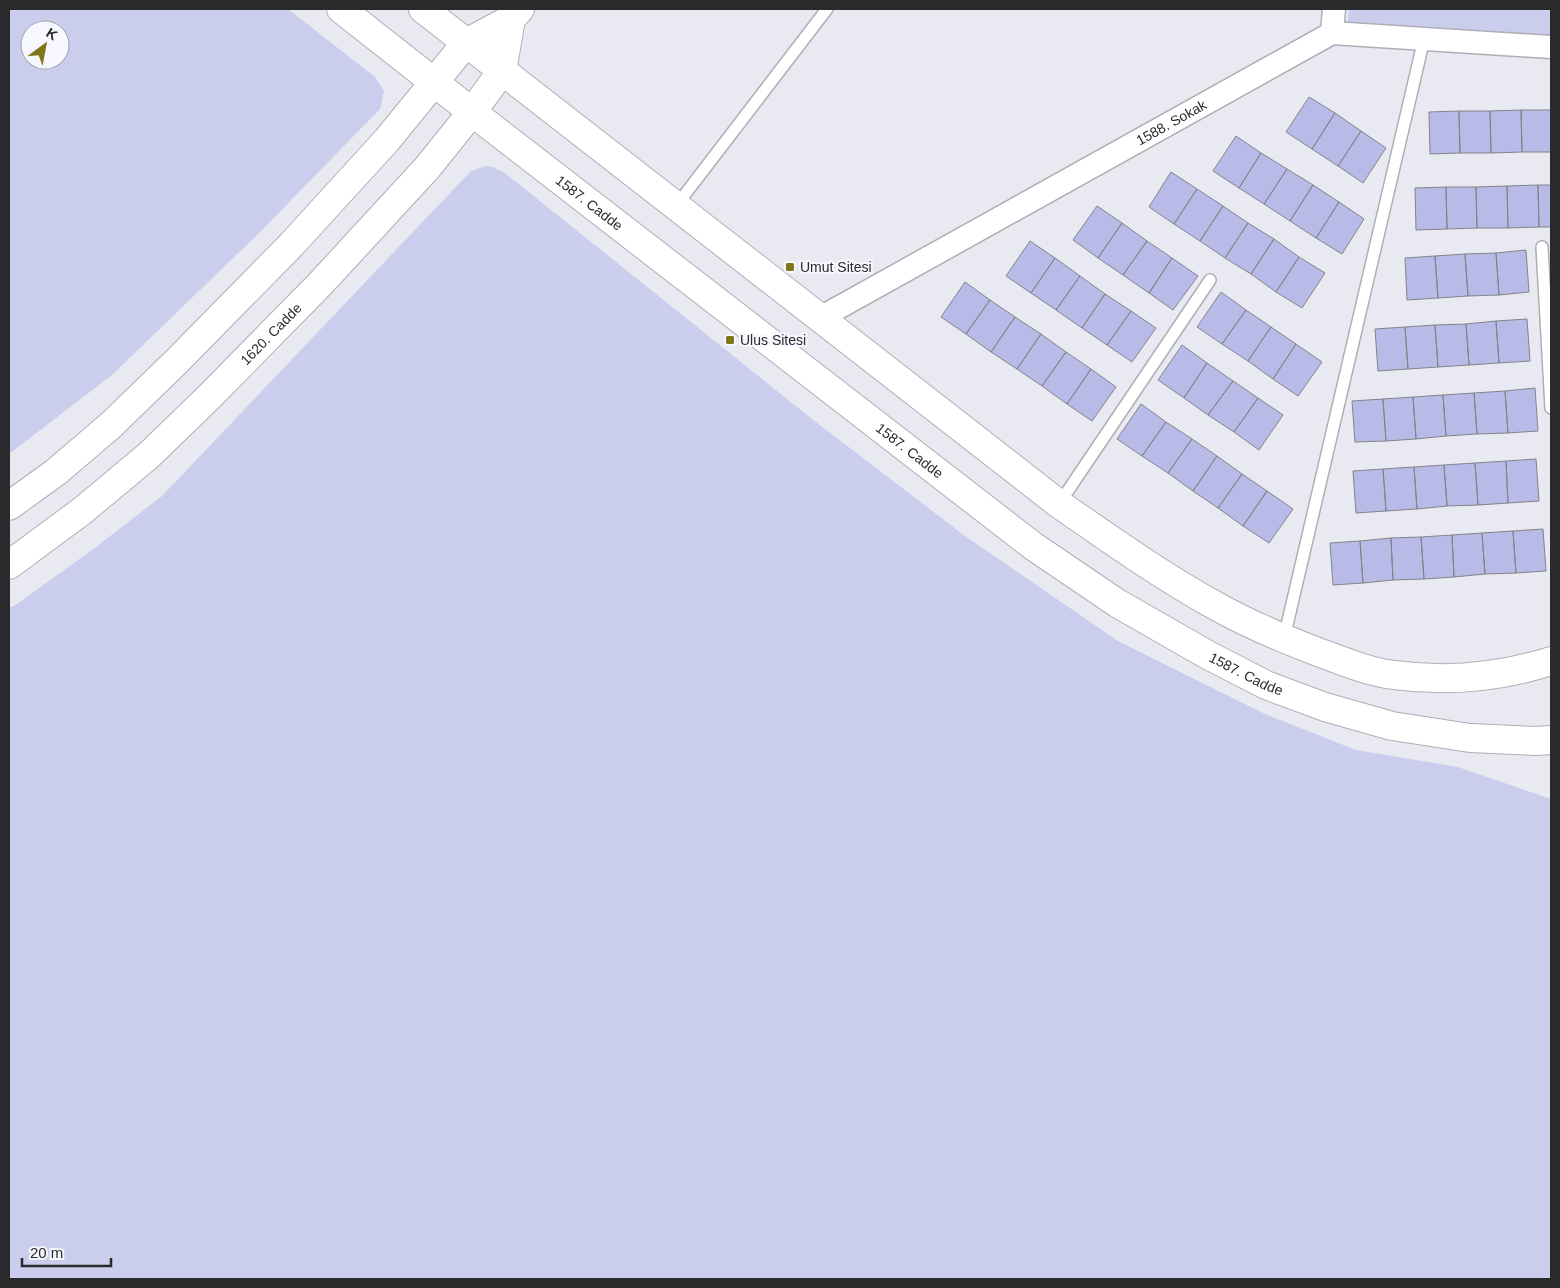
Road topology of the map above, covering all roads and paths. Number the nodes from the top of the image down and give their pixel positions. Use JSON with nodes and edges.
{"nodes":[{"id":1,"x":341,"y":9,"type":"edge"},
{"id":2,"x":423,"y":9,"type":"edge"},
{"id":3,"x":827,"y":9,"type":"edge"},
{"id":4,"x":1334,"y":9,"type":"edge"},
{"id":5,"x":510,"y":12,"type":"edge"},
{"id":6,"x":1332,"y":33,"type":"junction"},
{"id":7,"x":1424,"y":39,"type":"junction"},
{"id":8,"x":466,"y":43,"type":"junction"},
{"id":9,"x":1551,"y":47,"type":"edge"},
{"id":10,"x":502,"y":71,"type":"junction"},
{"id":11,"x":434,"y":82,"type":"junction"},
{"id":12,"x":472,"y":112,"type":"junction"},
{"id":13,"x":676,"y":206,"type":"junction"},
{"id":14,"x":1542,"y":247,"type":"dead end"},
{"id":15,"x":1210,"y":280,"type":"dead end"},
{"id":16,"x":820,"y":318,"type":"junction"},
{"id":17,"x":1551,"y":408,"type":"edge"},
{"id":18,"x":1059,"y":504,"type":"junction"},
{"id":19,"x":9,"y":506,"type":"edge"},
{"id":20,"x":9,"y":566,"type":"edge"},
{"id":21,"x":1284,"y":639,"type":"junction"},
{"id":22,"x":1551,"y":661,"type":"edge"},
{"id":23,"x":1551,"y":740,"type":"edge"}],
"edges":[{"from":1,"to":11,"type":"main road","name":"1587. Cadde"},
{"from":2,"to":8,"type":"main road"},
{"from":3,"to":13,"type":"lane"},
{"from":4,"to":6,"type":"street"},
{"from":5,"to":8,"type":"main road"},
{"from":5,"to":10,"type":"main road"},
{"from":6,"to":7,"type":"street"},
{"from":6,"to":16,"type":"street","name":"1588. Sokak"},
{"from":7,"to":9,"type":"street"},
{"from":7,"to":21,"type":"lane"},
{"from":8,"to":10,"type":"main road"},
{"from":8,"to":11,"type":"main road"},
{"from":10,"to":12,"type":"main road","name":"1620. Cadde"},
{"from":10,"to":13,"type":"main road"},
{"from":11,"to":12,"type":"main road","name":"1587. Cadde"},
{"from":11,"to":19,"type":"main road"},
{"from":12,"to":20,"type":"main road","name":"1620. Cadde"},
{"from":12,"to":23,"type":"main road","name":"1587. Cadde"},
{"from":13,"to":16,"type":"main road"},
{"from":14,"to":17,"type":"lane"},
{"from":15,"to":18,"type":"lane"},
{"from":16,"to":18,"type":"main road"},
{"from":18,"to":21,"type":"main road"},
{"from":21,"to":22,"type":"main road"}]}
